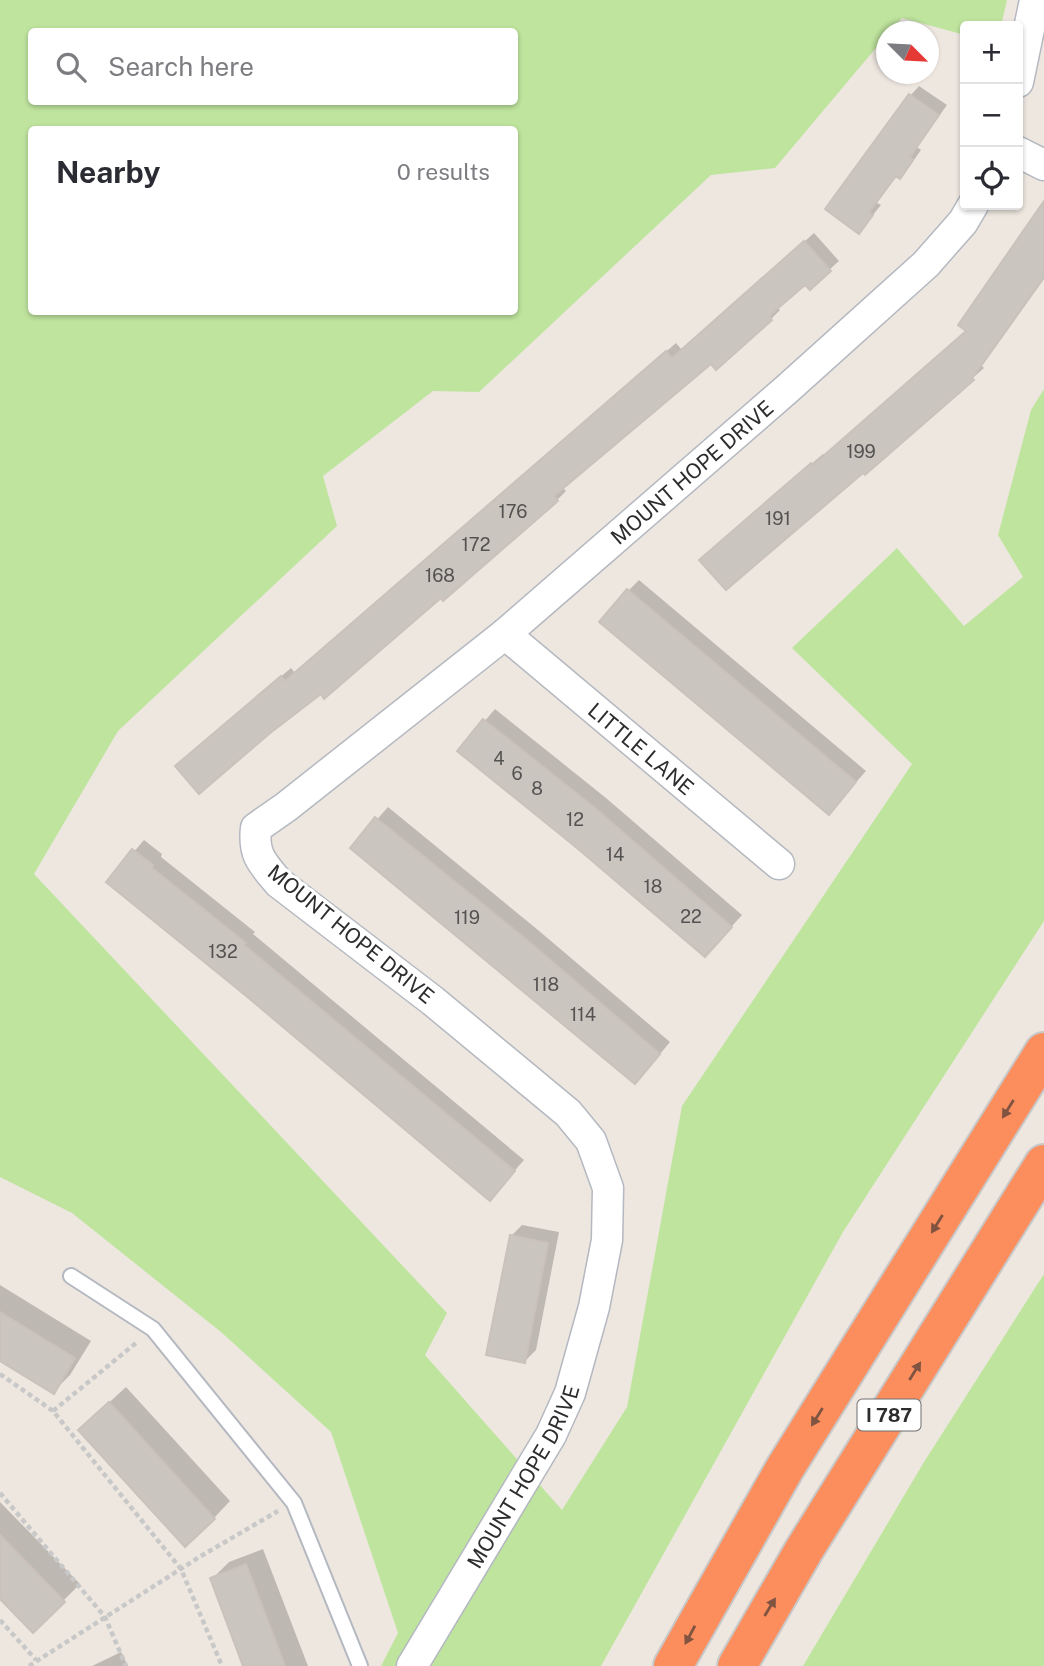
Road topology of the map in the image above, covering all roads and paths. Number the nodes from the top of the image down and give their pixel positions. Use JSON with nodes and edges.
{"nodes":[{"id":1,"x":1035,"y":0,"type":"edge"},
{"id":2,"x":1023,"y":58,"type":"edge"},
{"id":3,"x":1023,"y":154,"type":"edge"},
{"id":4,"x":1044,"y":165,"type":"edge"},
{"id":5,"x":970,"y":210,"type":"edge"},
{"id":6,"x":505,"y":634,"type":"junction"},
{"id":7,"x":779,"y":864,"type":"dead end"},
{"id":8,"x":1044,"y":1052,"type":"edge"},
{"id":9,"x":1044,"y":1164,"type":"edge"},
{"id":10,"x":71,"y":1276,"type":"dead end"},
{"id":11,"x":153,"y":1329,"type":"junction"},
{"id":12,"x":0,"y":1374,"type":"edge"},
{"id":13,"x":53,"y":1411,"type":"junction"},
{"id":14,"x":0,"y":1493,"type":"edge"},
{"id":15,"x":294,"y":1503,"type":"junction"},
{"id":16,"x":181,"y":1569,"type":"junction"},
{"id":17,"x":105,"y":1617,"type":"junction"},
{"id":18,"x":0,"y":1620,"type":"edge"},
{"id":19,"x":36,"y":1660,"type":"junction"},
{"id":20,"x":29,"y":1666,"type":"edge"},
{"id":21,"x":126,"y":1666,"type":"edge"},
{"id":22,"x":222,"y":1666,"type":"edge"},
{"id":23,"x":360,"y":1666,"type":"edge"},
{"id":24,"x":412,"y":1666,"type":"edge"},
{"id":25,"x":673,"y":1666,"type":"edge"},
{"id":26,"x":737,"y":1666,"type":"edge"}],
"edges":[{"from":1,"to":2,"type":"street"},
{"from":3,"to":4,"type":"street"},
{"from":5,"to":6,"type":"street","name":"MOUNT HOPE DRIVE"},
{"from":6,"to":7,"type":"street","name":"LITTLE LANE"},
{"from":6,"to":24,"type":"street","name":"MOUNT HOPE DRIVE"},
{"from":8,"to":25,"type":"highway","number":"I 787","one_way":true},
{"from":26,"to":9,"type":"highway","number":"I 787","one_way":true},
{"from":10,"to":11,"type":"lane"},
{"from":11,"to":13,"type":"path"},
{"from":11,"to":15,"type":"lane"},
{"from":12,"to":13,"type":"path"},
{"from":13,"to":16,"type":"path"},
{"from":14,"to":17,"type":"path"},
{"from":15,"to":16,"type":"path"},
{"from":15,"to":23,"type":"lane"},
{"from":16,"to":17,"type":"path"},
{"from":16,"to":22,"type":"path"},
{"from":17,"to":19,"type":"path"},
{"from":17,"to":21,"type":"path"},
{"from":18,"to":19,"type":"path"},
{"from":19,"to":20,"type":"path"}]}
